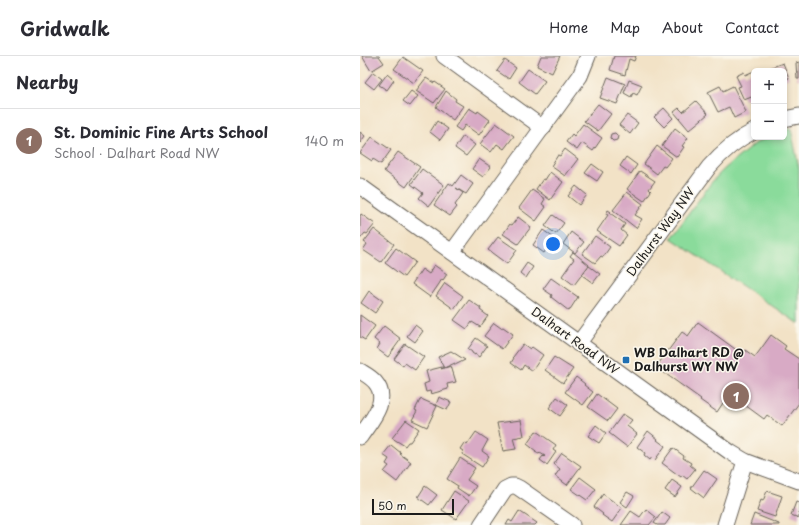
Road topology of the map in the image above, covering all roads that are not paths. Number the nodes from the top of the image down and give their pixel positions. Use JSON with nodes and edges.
{"nodes":[{"id":1,"x":444,"y":56,"type":"edge"},
{"id":2,"x":588,"y":56,"type":"edge"},
{"id":3,"x":799,"y":116,"type":"edge"},
{"id":4,"x":787,"y":118,"type":"edge"},
{"id":5,"x":543,"y":128,"type":"junction"},
{"id":6,"x":751,"y":133,"type":"edge"},
{"id":7,"x":360,"y":186,"type":"edge"},
{"id":8,"x":452,"y":252,"type":"junction"},
{"id":9,"x":578,"y":344,"type":"junction"},
{"id":10,"x":360,"y":371,"type":"edge"},
{"id":11,"x":360,"y":437,"type":"edge"},
{"id":12,"x":745,"y":461,"type":"junction"},
{"id":13,"x":799,"y":481,"type":"edge"},
{"id":14,"x":481,"y":525,"type":"edge"},
{"id":15,"x":572,"y":525,"type":"edge"},
{"id":16,"x":725,"y":525,"type":"edge"}],
"edges":[{"from":1,"to":5,"type":"street"},
{"from":2,"to":5,"type":"street"},
{"from":3,"to":4,"type":"street"},
{"from":5,"to":8,"type":"street"},
{"from":6,"to":9,"type":"street","name":"Dalhurst Way NW"},
{"from":7,"to":8,"type":"street","name":"Dalhart Road NW"},
{"from":8,"to":9,"type":"street","name":"Dalhart Road NW"},
{"from":9,"to":12,"type":"street","name":"Dalhart Road NW"},
{"from":10,"to":11,"type":"street"},
{"from":12,"to":13,"type":"street","name":"Dalhart Road NW"},
{"from":12,"to":16,"type":"street"},
{"from":14,"to":15,"type":"street"}]}
